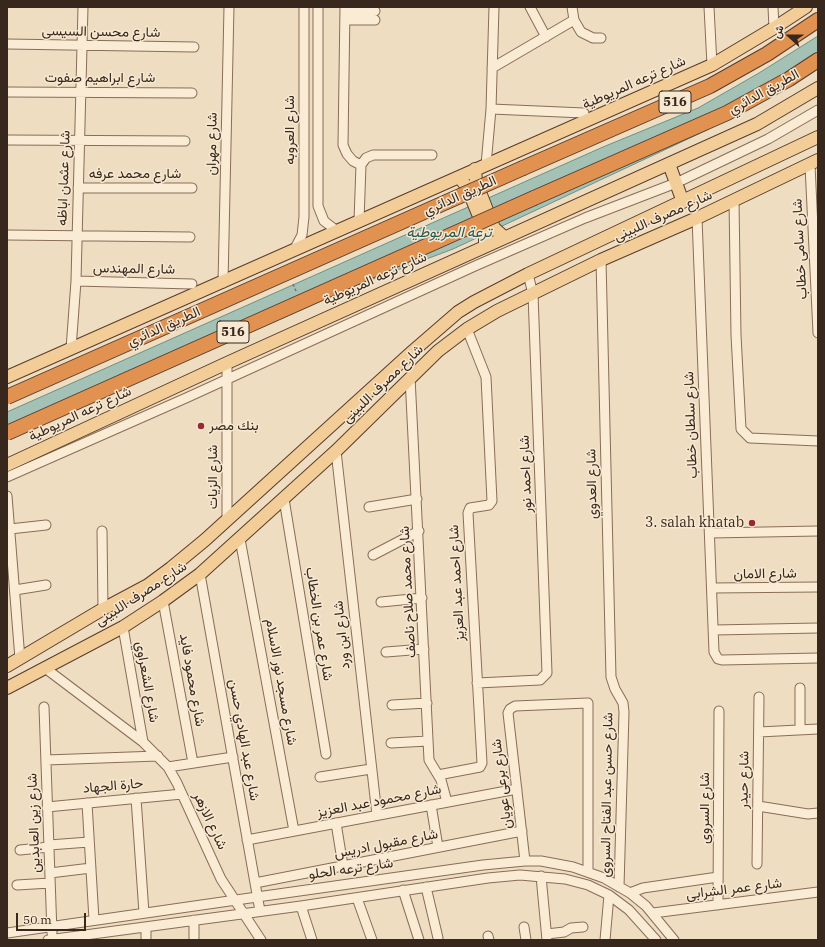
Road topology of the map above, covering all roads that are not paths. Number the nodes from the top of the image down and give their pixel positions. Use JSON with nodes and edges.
{"nodes":[{"id":1,"x":83,"y":7,"type":"edge"},
{"id":2,"x":229,"y":7,"type":"edge"},
{"id":3,"x":304,"y":7,"type":"edge"},
{"id":4,"x":318,"y":7,"type":"edge"},
{"id":5,"x":494,"y":7,"type":"edge"},
{"id":6,"x":530,"y":7,"type":"edge"},
{"id":7,"x":572,"y":7,"type":"edge"},
{"id":8,"x":710,"y":7,"type":"edge"},
{"id":9,"x":773,"y":7,"type":"edge"},
{"id":10,"x":803,"y":8,"type":"edge"},
{"id":11,"x":345,"y":13,"type":"edge"},
{"id":12,"x":375,"y":16,"type":"dead end"},
{"id":13,"x":574,"y":20,"type":"junction"},
{"id":14,"x":818,"y":20,"type":"edge"},
{"id":15,"x":774,"y":28,"type":"junction"},
{"id":16,"x":546,"y":37,"type":"junction"},
{"id":17,"x":601,"y":38,"type":"dead end"},
{"id":18,"x":7,"y":44,"type":"edge"},
{"id":19,"x":82,"y":46,"type":"junction"},
{"id":20,"x":194,"y":48,"type":"dead end"},
{"id":21,"x":818,"y":60,"type":"edge"},
{"id":22,"x":712,"y":65,"type":"junction"},
{"id":23,"x":492,"y":68,"type":"junction"},
{"id":24,"x":818,"y":88,"type":"edge"},
{"id":25,"x":7,"y":92,"type":"edge"},
{"id":26,"x":81,"y":92,"type":"junction"},
{"id":27,"x":192,"y":93,"type":"dead end"},
{"id":28,"x":491,"y":109,"type":"junction"},
{"id":29,"x":818,"y":110,"type":"edge"},
{"id":30,"x":584,"y":113,"type":"dead end"},
{"id":31,"x":818,"y":137,"type":"edge"},
{"id":32,"x":7,"y":140,"type":"edge"},
{"id":33,"x":79,"y":140,"type":"junction"},
{"id":34,"x":184,"y":141,"type":"dead end"},
{"id":35,"x":432,"y":155,"type":"dead end"},
{"id":36,"x":814,"y":162,"type":"edge"},
{"id":37,"x":668,"y":164,"type":"junction"},
{"id":38,"x":361,"y":165,"type":"junction"},
{"id":39,"x":481,"y":167,"type":"junction"},
{"id":40,"x":318,"y":175,"type":"junction"},
{"id":41,"x":304,"y":176,"type":"junction"},
{"id":42,"x":459,"y":177,"type":"junction"},
{"id":43,"x":676,"y":183,"type":"junction"},
{"id":44,"x":78,"y":188,"type":"junction"},
{"id":45,"x":192,"y":188,"type":"dead end"},
{"id":46,"x":734,"y":200,"type":"junction"},
{"id":47,"x":683,"y":202,"type":"junction"},
{"id":48,"x":697,"y":218,"type":"junction"},
{"id":49,"x":359,"y":221,"type":"junction"},
{"id":50,"x":337,"y":231,"type":"junction"},
{"id":51,"x":7,"y":235,"type":"edge"},
{"id":52,"x":77,"y":235,"type":"junction"},
{"id":53,"x":190,"y":237,"type":"dead end"},
{"id":54,"x":504,"y":237,"type":"junction"},
{"id":55,"x":485,"y":246,"type":"junction"},
{"id":56,"x":294,"y":250,"type":"junction"},
{"id":57,"x":601,"y":260,"type":"junction"},
{"id":58,"x":528,"y":274,"type":"junction"},
{"id":59,"x":76,"y":281,"type":"junction"},
{"id":60,"x":223,"y":283,"type":"junction"},
{"id":61,"x":192,"y":284,"type":"dead end"},
{"id":62,"x":533,"y":294,"type":"junction"},
{"id":63,"x":467,"y":329,"type":"junction"},
{"id":64,"x":818,"y":333,"type":"edge"},
{"id":65,"x":71,"y":349,"type":"junction"},
{"id":66,"x":227,"y":363,"type":"junction"},
{"id":67,"x":7,"y":377,"type":"edge"},
{"id":68,"x":410,"y":377,"type":"junction"},
{"id":69,"x":227,"y":378,"type":"junction"},
{"id":70,"x":7,"y":397,"type":"edge"},
{"id":71,"x":7,"y":433,"type":"edge"},
{"id":72,"x":818,"y":441,"type":"edge"},
{"id":73,"x":336,"y":451,"type":"junction"},
{"id":74,"x":7,"y":465,"type":"edge"},
{"id":75,"x":7,"y":477,"type":"edge"},
{"id":76,"x":7,"y":496,"type":"edge"},
{"id":77,"x":284,"y":499,"type":"junction"},
{"id":78,"x":418,"y":499,"type":"junction"},
{"id":79,"x":369,"y":506,"type":"dead end"},
{"id":80,"x":227,"y":520,"type":"junction"},
{"id":81,"x":46,"y":525,"type":"dead end"},
{"id":82,"x":10,"y":529,"type":"junction"},
{"id":83,"x":102,"y":531,"type":"dead end"},
{"id":84,"x":419,"y":531,"type":"junction"},
{"id":85,"x":818,"y":531,"type":"edge"},
{"id":86,"x":710,"y":533,"type":"junction"},
{"id":87,"x":240,"y":539,"type":"junction"},
{"id":88,"x":373,"y":555,"type":"dead end"},
{"id":89,"x":200,"y":574,"type":"junction"},
{"id":90,"x":46,"y":585,"type":"dead end"},
{"id":91,"x":818,"y":587,"type":"edge"},
{"id":92,"x":713,"y":588,"type":"junction"},
{"id":93,"x":15,"y":590,"type":"junction"},
{"id":94,"x":422,"y":598,"type":"junction"},
{"id":95,"x":163,"y":601,"type":"junction"},
{"id":96,"x":381,"y":602,"type":"dead end"},
{"id":97,"x":103,"y":609,"type":"junction"},
{"id":98,"x":12,"y":613,"type":"edge"},
{"id":99,"x":123,"y":627,"type":"junction"},
{"id":100,"x":818,"y":628,"type":"edge"},
{"id":101,"x":714,"y":630,"type":"junction"},
{"id":102,"x":424,"y":649,"type":"junction"},
{"id":103,"x":386,"y":652,"type":"dead end"},
{"id":104,"x":818,"y":658,"type":"edge"},
{"id":105,"x":20,"y":659,"type":"junction"},
{"id":106,"x":7,"y":666,"type":"edge"},
{"id":107,"x":45,"y":668,"type":"junction"},
{"id":108,"x":477,"y":683,"type":"junction"},
{"id":109,"x":7,"y":688,"type":"edge"},
{"id":110,"x":800,"y":688,"type":"dead end"},
{"id":111,"x":759,"y":697,"type":"dead end"},
{"id":112,"x":427,"y":703,"type":"junction"},
{"id":113,"x":623,"y":703,"type":"joint"},
{"id":114,"x":392,"y":705,"type":"dead end"},
{"id":115,"x":44,"y":707,"type":"dead end"},
{"id":116,"x":719,"y":711,"type":"dead end"},
{"id":117,"x":818,"y":729,"type":"edge"},
{"id":118,"x":800,"y":730,"type":"junction"},
{"id":119,"x":759,"y":732,"type":"junction"},
{"id":120,"x":428,"y":740,"type":"junction"},
{"id":121,"x":143,"y":742,"type":"junction"},
{"id":122,"x":391,"y":743,"type":"dead end"},
{"id":123,"x":326,"y":754,"type":"dead end"},
{"id":124,"x":158,"y":756,"type":"junction"},
{"id":125,"x":232,"y":757,"type":"junction"},
{"id":126,"x":46,"y":760,"type":"junction"},
{"id":127,"x":193,"y":764,"type":"junction"},
{"id":128,"x":168,"y":767,"type":"junction"},
{"id":129,"x":371,"y":769,"type":"junction"},
{"id":130,"x":438,"y":775,"type":"junction"},
{"id":131,"x":320,"y":777,"type":"dead end"},
{"id":132,"x":517,"y":789,"type":"junction"},
{"id":133,"x":182,"y":794,"type":"junction"},
{"id":134,"x":136,"y":798,"type":"junction"},
{"id":135,"x":447,"y":802,"type":"junction"},
{"id":136,"x":87,"y":803,"type":"junction"},
{"id":137,"x":432,"y":805,"type":"junction"},
{"id":138,"x":48,"y":806,"type":"junction"},
{"id":139,"x":758,"y":806,"type":"junction"},
{"id":140,"x":818,"y":813,"type":"edge"},
{"id":141,"x":377,"y":815,"type":"junction"},
{"id":142,"x":336,"y":823,"type":"junction"},
{"id":143,"x":294,"y":831,"type":"junction"},
{"id":144,"x":522,"y":831,"type":"junction"},
{"id":145,"x":247,"y":840,"type":"junction"},
{"id":146,"x":89,"y":842,"type":"junction"},
{"id":147,"x":49,"y":846,"type":"junction"},
{"id":148,"x":438,"y":848,"type":"junction"},
{"id":149,"x":20,"y":850,"type":"dead end"},
{"id":150,"x":525,"y":861,"type":"junction"},
{"id":151,"x":757,"y":864,"type":"dead end"},
{"id":152,"x":343,"y":866,"type":"junction"},
{"id":153,"x":91,"y":868,"type":"junction"},
{"id":154,"x":452,"y":870,"type":"junction"},
{"id":155,"x":588,"y":871,"type":"junction"},
{"id":156,"x":50,"y":873,"type":"junction"},
{"id":157,"x":541,"y":876,"type":"junction"},
{"id":158,"x":718,"y":877,"type":"junction"},
{"id":159,"x":50,"y":883,"type":"junction"},
{"id":160,"x":453,"y":883,"type":"junction"},
{"id":161,"x":255,"y":884,"type":"junction"},
{"id":162,"x":17,"y":885,"type":"dead end"},
{"id":163,"x":426,"y":887,"type":"junction"},
{"id":164,"x":619,"y":887,"type":"junction"},
{"id":165,"x":403,"y":890,"type":"junction"},
{"id":166,"x":818,"y":892,"type":"edge"},
{"id":167,"x":630,"y":893,"type":"junction"},
{"id":168,"x":609,"y":895,"type":"junction"},
{"id":169,"x":257,"y":896,"type":"junction"},
{"id":170,"x":357,"y":898,"type":"junction"},
{"id":171,"x":234,"y":901,"type":"junction"},
{"id":172,"x":718,"y":905,"type":"junction"},
{"id":173,"x":301,"y":906,"type":"junction"},
{"id":174,"x":260,"y":911,"type":"junction"},
{"id":175,"x":144,"y":913,"type":"junction"},
{"id":176,"x":243,"y":913,"type":"junction"},
{"id":177,"x":653,"y":913,"type":"junction"},
{"id":178,"x":94,"y":920,"type":"junction"},
{"id":179,"x":194,"y":920,"type":"junction"},
{"id":180,"x":524,"y":926,"type":"dead end"},
{"id":181,"x":52,"y":927,"type":"junction"},
{"id":182,"x":146,"y":927,"type":"junction"},
{"id":183,"x":583,"y":927,"type":"dead end"},
{"id":184,"x":7,"y":933,"type":"edge"},
{"id":185,"x":111,"y":936,"type":"edge"},
{"id":186,"x":94,"y":937,"type":"edge"},
{"id":187,"x":547,"y":937,"type":"edge"},
{"id":188,"x":438,"y":938,"type":"dead end"},
{"id":189,"x":51,"y":940,"type":"edge"},
{"id":190,"x":146,"y":940,"type":"edge"},
{"id":191,"x":194,"y":940,"type":"edge"},
{"id":192,"x":261,"y":940,"type":"edge"},
{"id":193,"x":312,"y":940,"type":"edge"},
{"id":194,"x":372,"y":940,"type":"edge"},
{"id":195,"x":419,"y":940,"type":"edge"},
{"id":196,"x":526,"y":940,"type":"edge"},
{"id":197,"x":605,"y":940,"type":"edge"},
{"id":198,"x":656,"y":940,"type":"edge"},
{"id":199,"x":674,"y":940,"type":"edge"}],
"edges":[{"from":1,"to":19,"type":"street","name":"شارع عثمان اباظه"},
{"from":2,"to":60,"type":"street","name":"شارع مهران"},
{"from":3,"to":41,"type":"street","name":"شارع العروبه"},
{"from":4,"to":40,"type":"street","name":"شارع العروبه"},
{"from":5,"to":23,"type":"street"},
{"from":6,"to":16,"type":"street"},
{"from":7,"to":13,"type":"street"},
{"from":8,"to":22,"type":"street"},
{"from":9,"to":15,"type":"street"},
{"from":10,"to":15,"type":"main road","name":"شارع ترعه المريوطية"},
{"from":11,"to":12,"type":"street"},
{"from":11,"to":38,"type":"street"},
{"from":13,"to":16,"type":"street"},
{"from":13,"to":17,"type":"street"},
{"from":14,"to":70,"type":"highway","name":"الطريق الدائري","number":"516","bridge":true},
{"from":15,"to":22,"type":"main road","name":"شارع ترعه المريوطية"},
{"from":16,"to":23,"type":"street"},
{"from":18,"to":19,"type":"street","name":"شارع محسن السيسى"},
{"from":19,"to":20,"type":"street","name":"شارع محسن السيسى"},
{"from":19,"to":26,"type":"street","name":"شارع عثمان اباظه"},
{"from":21,"to":71,"type":"highway","name":"الطريق الدائري","number":"516","bridge":true},
{"from":22,"to":39,"type":"main road","name":"شارع ترعه المريوطية"},
{"from":23,"to":28,"type":"street"},
{"from":24,"to":37,"type":"main road","name":"شارع ترعه المريوطية"},
{"from":25,"to":26,"type":"street","name":"شارع ابراهيم صفوت"},
{"from":26,"to":27,"type":"street","name":"شارع ابراهيم صفوت"},
{"from":26,"to":33,"type":"street","name":"شارع عثمان اباظه"},
{"from":28,"to":30,"type":"street"},
{"from":28,"to":39,"type":"street"},
{"from":29,"to":43,"type":"street"},
{"from":31,"to":47,"type":"main road","name":"شارع مصرف اللبينى"},
{"from":32,"to":33,"type":"street"},
{"from":33,"to":34,"type":"street"},
{"from":33,"to":44,"type":"street","name":"شارع عثمان اباظه"},
{"from":35,"to":38,"type":"street"},
{"from":36,"to":46,"type":"main road","name":"شارع مصرف اللبينى"},
{"from":36,"to":64,"type":"street","name":"شارع سامى خطاب"},
{"from":37,"to":43,"type":"main road"},
{"from":37,"to":54,"type":"main road","name":"شارع ترعه المريوطية"},
{"from":38,"to":49,"type":"street"},
{"from":39,"to":42,"type":"main road","name":"شارع ترعه المريوطية"},
{"from":39,"to":54,"type":"main road","bridge":true},
{"from":40,"to":41,"type":"street"},
{"from":40,"to":50,"type":"street","name":"شارع العروبه"},
{"from":41,"to":56,"type":"street","name":"شارع العروبه"},
{"from":42,"to":49,"type":"main road","name":"شارع ترعه المريوطية"},
{"from":42,"to":55,"type":"main road","bridge":true},
{"from":43,"to":47,"type":"main road"},
{"from":43,"to":69,"type":"street"},
{"from":44,"to":45,"type":"street","name":"شارع محمد عرفه"},
{"from":44,"to":52,"type":"street","name":"شارع عثمان اباظه"},
{"from":46,"to":48,"type":"main road","name":"شارع مصرف اللبينى"},
{"from":46,"to":72,"type":"street"},
{"from":47,"to":58,"type":"main road","name":"شارع مصرف اللبينى"},
{"from":48,"to":57,"type":"main road","name":"شارع مصرف اللبينى"},
{"from":48,"to":86,"type":"street","name":"شارع سلطان خطاب"},
{"from":49,"to":50,"type":"main road","name":"شارع ترعه المريوطية"},
{"from":50,"to":56,"type":"main road","name":"شارع ترعه المريوطية"},
{"from":51,"to":52,"type":"street"},
{"from":52,"to":53,"type":"street"},
{"from":52,"to":59,"type":"street","name":"شارع عثمان اباظه"},
{"from":54,"to":55,"type":"main road","name":"شارع ترعه المريوطية"},
{"from":55,"to":66,"type":"main road","name":"شارع ترعه المريوطية"},
{"from":56,"to":60,"type":"main road","name":"شارع ترعه المريوطية"},
{"from":57,"to":62,"type":"main road","name":"شارع مصرف اللبينى"},
{"from":57,"to":113,"type":"street","name":"شارع العدوي"},
{"from":58,"to":62,"type":"street","name":"شارع احمد نور"},
{"from":58,"to":80,"type":"main road","name":"شارع مصرف اللبينى"},
{"from":59,"to":61,"type":"street","name":"شارع المهندس"},
{"from":59,"to":65,"type":"street","name":"شارع عثمان اباظه"},
{"from":60,"to":65,"type":"main road","name":"شارع ترعه المريوطية"},
{"from":62,"to":63,"type":"main road","name":"شارع مصرف اللبينى"},
{"from":62,"to":108,"type":"street","name":"شارع احمد نور"},
{"from":63,"to":68,"type":"main road","name":"شارع مصرف اللبينى"},
{"from":63,"to":108,"type":"street","name":"شارع احمد عبد العزيز"},
{"from":65,"to":67,"type":"main road","name":"شارع ترعه المريوطية"},
{"from":66,"to":69,"type":"street","name":"شارع الزيات"},
{"from":66,"to":74,"type":"main road","name":"شارع ترعه المريوطية"},
{"from":68,"to":73,"type":"main road","name":"شارع مصرف اللبينى"},
{"from":68,"to":78,"type":"street","name":"شارع محمد صلاح ناصف"},
{"from":69,"to":75,"type":"street"},
{"from":69,"to":80,"type":"street","name":"شارع الزيات"},
{"from":73,"to":77,"type":"main road","name":"شارع مصرف اللبينى"},
{"from":73,"to":129,"type":"street","name":"شارع ابن ورد"},
{"from":76,"to":82,"type":"street"},
{"from":77,"to":87,"type":"main road","name":"شارع مصرف اللبينى"},
{"from":77,"to":123,"type":"street","name":"شارع عمر بن الخطاب"},
{"from":78,"to":79,"type":"street"},
{"from":78,"to":84,"type":"street","name":"شارع محمد صلاح ناصف"},
{"from":80,"to":97,"type":"main road","name":"شارع مصرف اللبينى"},
{"from":81,"to":82,"type":"street"},
{"from":82,"to":93,"type":"street"},
{"from":83,"to":97,"type":"street"},
{"from":84,"to":88,"type":"street"},
{"from":84,"to":94,"type":"street","name":"شارع محمد صلاح ناصف"},
{"from":85,"to":86,"type":"street"},
{"from":86,"to":92,"type":"street","name":"شارع سلطان خطاب"},
{"from":87,"to":89,"type":"main road","name":"شارع مصرف اللبينى"},
{"from":87,"to":143,"type":"street","name":"شارع مسجد نور الاسلام"},
{"from":89,"to":95,"type":"main road","name":"شارع مصرف اللبينى"},
{"from":89,"to":125,"type":"street","name":"شارع عبد الهادي حسن"},
{"from":90,"to":93,"type":"street"},
{"from":91,"to":92,"type":"street","name":"شارع الامان"},
{"from":92,"to":101,"type":"street","name":"شارع سلطان خطاب"},
{"from":93,"to":98,"type":"street"},
{"from":94,"to":96,"type":"street"},
{"from":94,"to":102,"type":"street","name":"شارع محمد صلاح ناصف"},
{"from":95,"to":99,"type":"main road","name":"شارع مصرف اللبينى"},
{"from":95,"to":127,"type":"street","name":"شارع محمود فايد"},
{"from":97,"to":105,"type":"main road","name":"شارع مصرف اللبينى"},
{"from":98,"to":105,"type":"street"},
{"from":99,"to":107,"type":"main road","name":"شارع مصرف اللبينى"},
{"from":99,"to":121,"type":"street","name":"شارع الشعراوي"},
{"from":100,"to":101,"type":"street"},
{"from":101,"to":104,"type":"street","name":"شارع سلطان خطاب"},
{"from":102,"to":103,"type":"street"},
{"from":102,"to":112,"type":"street","name":"شارع محمد صلاح ناصف"},
{"from":105,"to":106,"type":"main road","name":"شارع مصرف اللبينى"},
{"from":107,"to":109,"type":"main road","name":"شارع مصرف اللبينى"},
{"from":107,"to":121,"type":"street","name":"شارع الازهر"},
{"from":108,"to":130,"type":"street","name":"شارع احمد عبد العزيز"},
{"from":110,"to":118,"type":"street"},
{"from":111,"to":119,"type":"street","name":"شارع حيدر"},
{"from":112,"to":114,"type":"street"},
{"from":112,"to":120,"type":"street","name":"شارع محمد صلاح ناصف"},
{"from":113,"to":164,"type":"street","name":"شارع حسن عبد الفتاح السروى"},
{"from":115,"to":126,"type":"street","name":"شارع زين العابدين"},
{"from":116,"to":158,"type":"street","name":"شارع السروى"},
{"from":117,"to":118,"type":"street"},
{"from":118,"to":119,"type":"street"},
{"from":119,"to":139,"type":"street","name":"شارع حيدر"},
{"from":120,"to":122,"type":"street"},
{"from":120,"to":130,"type":"street","name":"شارع محمد صلاح ناصف"},
{"from":121,"to":124,"type":"street","name":"شارع الازهر"},
{"from":124,"to":126,"type":"street"},
{"from":124,"to":128,"type":"street","name":"شارع الازهر"},
{"from":125,"to":127,"type":"street"},
{"from":125,"to":145,"type":"street","name":"شارع عبد الهادي حسن"},
{"from":126,"to":138,"type":"street","name":"شارع زين العابدين"},
{"from":127,"to":128,"type":"street"},
{"from":128,"to":133,"type":"street","name":"شارع الازهر"},
{"from":129,"to":131,"type":"street"},
{"from":129,"to":141,"type":"street","name":"شارع ابن ورد"},
{"from":130,"to":135,"type":"street","name":"شارع محمد صلاح ناصف"},
{"from":132,"to":135,"type":"street","name":"شارع محمود عبد العزيز"},
{"from":132,"to":144,"type":"street","name":"شارع برعى عويان"},
{"from":132,"to":155,"type":"street","name":"شارع برعى عويان"},
{"from":133,"to":134,"type":"street","name":"حارة الجهاد"},
{"from":133,"to":171,"type":"street","name":"شارع الازهر"},
{"from":134,"to":136,"type":"street","name":"حارة الجهاد"},
{"from":134,"to":175,"type":"street"},
{"from":135,"to":137,"type":"street","name":"شارع محمود عبد العزيز"},
{"from":136,"to":138,"type":"street","name":"حارة الجهاد"},
{"from":136,"to":146,"type":"street"},
{"from":137,"to":141,"type":"street","name":"شارع محمود عبد العزيز"},
{"from":137,"to":148,"type":"street"},
{"from":138,"to":147,"type":"street","name":"شارع زين العابدين"},
{"from":139,"to":140,"type":"street"},
{"from":139,"to":151,"type":"street","name":"شارع حيدر"},
{"from":141,"to":142,"type":"street","name":"شارع محمود عبد العزيز"},
{"from":142,"to":143,"type":"street","name":"شارع محمود عبد العزيز"},
{"from":142,"to":152,"type":"street"},
{"from":143,"to":145,"type":"street","name":"شارع محمود عبد العزيز"},
{"from":144,"to":148,"type":"street","name":"شارع مقبول ادريس"},
{"from":144,"to":150,"type":"street","name":"شارع برعى عويان"},
{"from":145,"to":161,"type":"street","name":"شارع عبد الهادي حسن"},
{"from":146,"to":147,"type":"street"},
{"from":146,"to":153,"type":"street"},
{"from":147,"to":149,"type":"street"},
{"from":147,"to":156,"type":"street","name":"شارع زين العابدين"},
{"from":148,"to":152,"type":"street","name":"شارع مقبول ادريس"},
{"from":150,"to":154,"type":"street","name":"شارع ترعه الحلو"},
{"from":150,"to":155,"type":"street","name":"شارع ترعه الحلو"},
{"from":152,"to":161,"type":"street","name":"شارع مقبول ادريس"},
{"from":153,"to":156,"type":"street"},
{"from":153,"to":178,"type":"street"},
{"from":154,"to":160,"type":"street"},
{"from":154,"to":169,"type":"street","name":"شارع ترعه الحلو"},
{"from":155,"to":164,"type":"street","name":"شارع ترعه الحلو"},
{"from":156,"to":159,"type":"street","name":"شارع زين العابدين"},
{"from":157,"to":160,"type":"street","name":"شارع ترعه الحلو"},
{"from":157,"to":168,"type":"street","name":"شارع ترعه الحلو"},
{"from":157,"to":187,"type":"street"},
{"from":158,"to":167,"type":"street"},
{"from":158,"to":172,"type":"street","name":"شارع السروى"},
{"from":159,"to":162,"type":"street"},
{"from":159,"to":181,"type":"street","name":"شارع زين العابدين"},
{"from":160,"to":163,"type":"street","name":"شارع ترعه الحلو"},
{"from":161,"to":169,"type":"street","name":"شارع عبد الهادي حسن"},
{"from":163,"to":165,"type":"street","name":"شارع ترعه الحلو"},
{"from":163,"to":188,"type":"street"},
{"from":164,"to":167,"type":"street","name":"شارع ترعه الحلو"},
{"from":165,"to":170,"type":"street","name":"شارع ترعه الحلو"},
{"from":165,"to":195,"type":"street"},
{"from":166,"to":172,"type":"street","name":"شارع عمر الشرابى"},
{"from":167,"to":177,"type":"street","name":"شارع ترعه الحلو"},
{"from":168,"to":197,"type":"street"},
{"from":168,"to":198,"type":"street","name":"شارع ترعه الحلو"},
{"from":169,"to":171,"type":"street","name":"شارع ترعه الحلو"},
{"from":169,"to":174,"type":"street","name":"شارع عبد الهادي حسن"},
{"from":170,"to":173,"type":"street","name":"شارع ترعه الحلو"},
{"from":170,"to":194,"type":"street"},
{"from":171,"to":175,"type":"street","name":"شارع ترعه الحلو"},
{"from":171,"to":176,"type":"street","name":"شارع الازهر"},
{"from":172,"to":177,"type":"street","name":"شارع عمر الشرابى"},
{"from":173,"to":174,"type":"street","name":"شارع ترعه الحلو"},
{"from":173,"to":193,"type":"street"},
{"from":174,"to":176,"type":"street","name":"شارع ترعه الحلو"},
{"from":175,"to":178,"type":"street","name":"شارع ترعه الحلو"},
{"from":176,"to":179,"type":"street","name":"شارع ترعه الحلو"},
{"from":176,"to":192,"type":"street","name":"شارع الازهر"},
{"from":177,"to":199,"type":"street","name":"شارع ترعه الحلو"},
{"from":178,"to":181,"type":"street","name":"شارع ترعه الحلو"},
{"from":179,"to":182,"type":"street","name":"شارع ترعه الحلو"},
{"from":179,"to":191,"type":"street"},
{"from":180,"to":196,"type":"street"},
{"from":181,"to":184,"type":"street","name":"شارع ترعه الحلو"},
{"from":181,"to":189,"type":"street","name":"شارع زين العابدين"},
{"from":182,"to":185,"type":"street","name":"شارع ترعه الحلو"},
{"from":182,"to":190,"type":"street"},
{"from":183,"to":187,"type":"street"},
{"from":185,"to":186,"type":"street","name":"شارع ترعه الحلو"},
{"from":186,"to":189,"type":"street","name":"شارع ترعه الحلو"}]}
